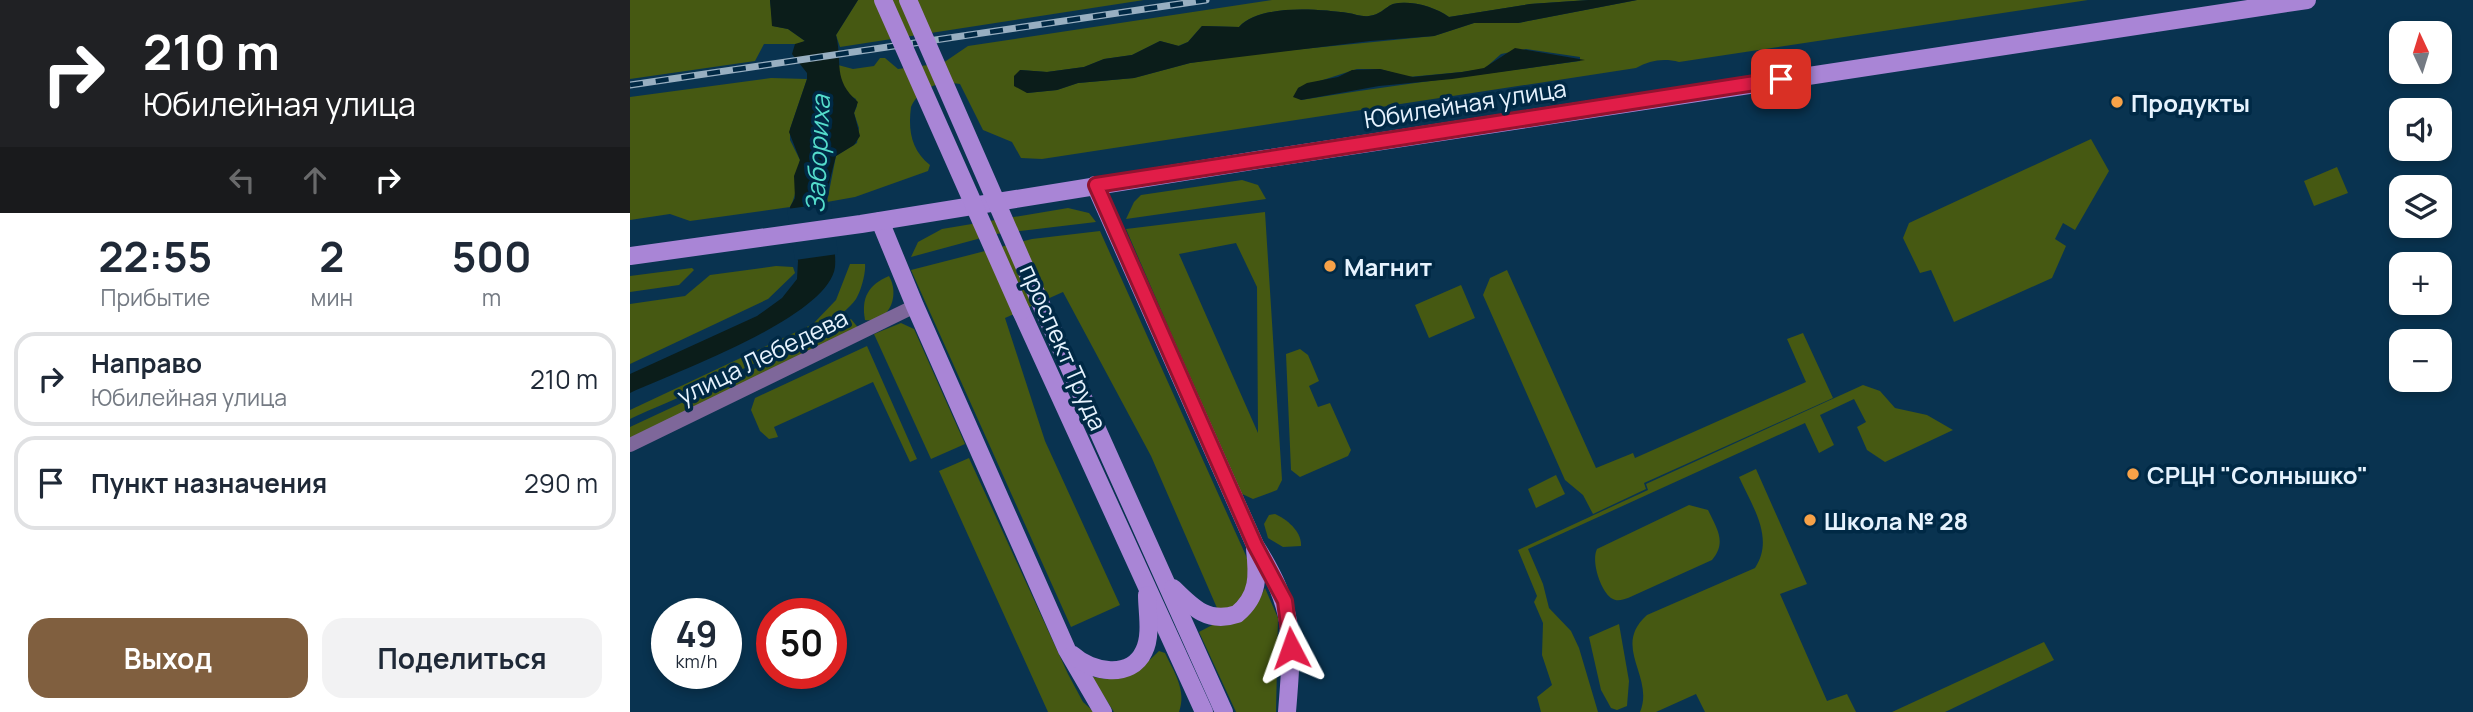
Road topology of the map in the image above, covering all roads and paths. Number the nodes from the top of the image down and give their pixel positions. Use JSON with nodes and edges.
{"nodes":[{"id":1,"x":883,"y":0,"type":"edge"},
{"id":2,"x":908,"y":0,"type":"edge"},
{"id":3,"x":2307,"y":0,"type":"edge"},
{"id":4,"x":1096,"y":185,"type":"junction"},
{"id":5,"x":880,"y":221,"type":"junction"},
{"id":6,"x":630,"y":256,"type":"edge"},
{"id":7,"x":915,"y":306,"type":"junction"},
{"id":8,"x":630,"y":445,"type":"edge"},
{"id":9,"x":1255,"y":545,"type":"junction"},
{"id":10,"x":1164,"y":579,"type":"junction"},
{"id":11,"x":1146,"y":588,"type":"junction"},
{"id":12,"x":1068,"y":650,"type":"junction"},
{"id":13,"x":1200,"y":707,"type":"edge"},
{"id":14,"x":1103,"y":712,"type":"edge"},
{"id":15,"x":1224,"y":712,"type":"edge"},
{"id":16,"x":1287,"y":712,"type":"edge"}],
"edges":[{"from":1,"to":11,"type":"main road","name":"проспект Труда","bridge":true},
{"from":2,"to":10,"type":"main road","name":"проспект Труда","bridge":true},
{"from":3,"to":4,"type":"main road","name":"Юбилейная улица"},
{"from":4,"to":5,"type":"main road","name":"Юбилейная улица"},
{"from":4,"to":9,"type":"main road"},
{"from":5,"to":6,"type":"main road","name":"Юбилейная улица"},
{"from":5,"to":7,"type":"main road"},
{"from":7,"to":8,"type":"street","name":"улица Лебедева"},
{"from":7,"to":12,"type":"main road"},
{"from":9,"to":10,"type":"main road"},
{"from":9,"to":16,"type":"main road"},
{"from":10,"to":15,"type":"main road","name":"проспект Труда"},
{"from":11,"to":12,"type":"main road"},
{"from":11,"to":13,"type":"main road","name":"проспект Труда"},
{"from":12,"to":14,"type":"main road"}]}
